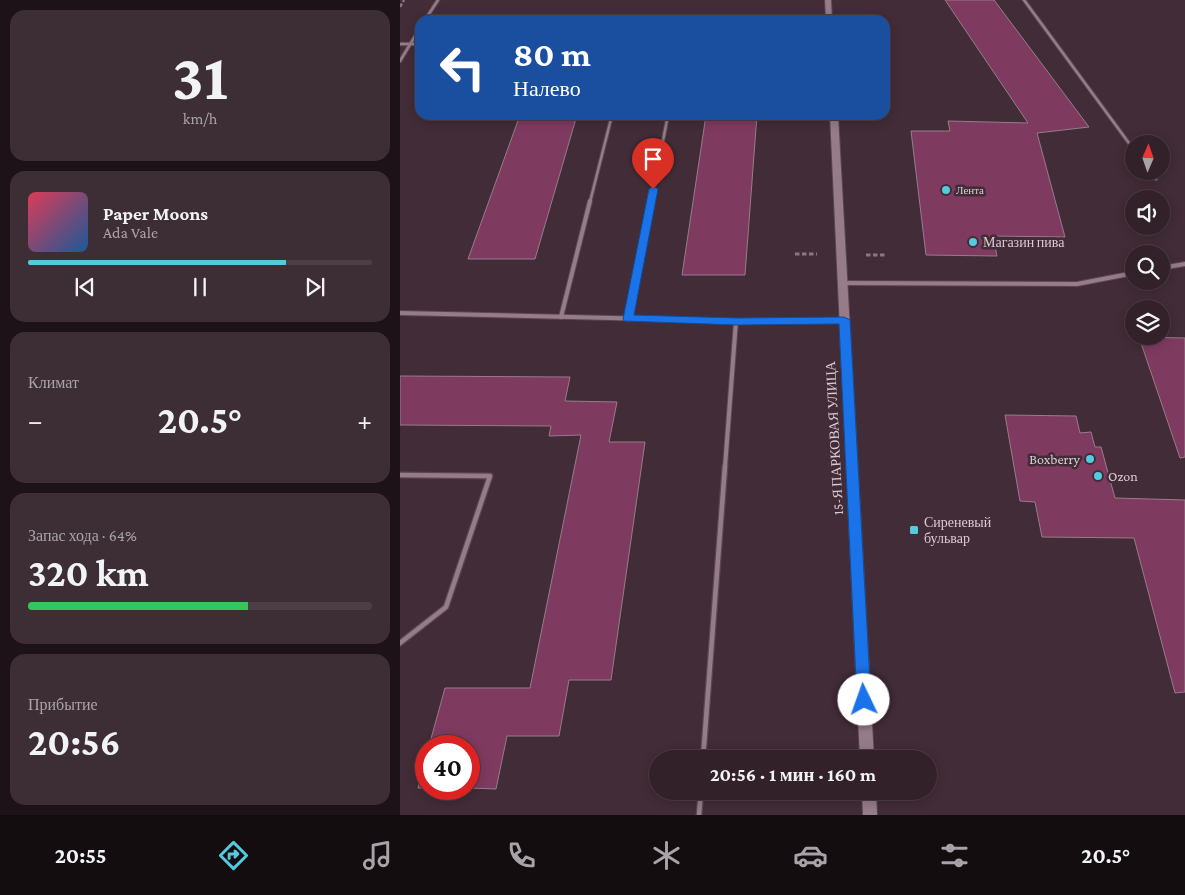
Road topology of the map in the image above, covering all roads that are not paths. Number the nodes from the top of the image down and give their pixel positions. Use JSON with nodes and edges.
{"nodes":[{"id":1,"x":438,"y":0,"type":"edge"},
{"id":2,"x":828,"y":0,"type":"edge"},
{"id":3,"x":1024,"y":0,"type":"edge"},
{"id":4,"x":428,"y":15,"type":"edge"},
{"id":5,"x":829,"y":15,"type":"edge"},
{"id":6,"x":415,"y":36,"type":"edge"},
{"id":7,"x":400,"y":42,"type":"edge"},
{"id":8,"x":410,"y":44,"type":"junction"},
{"id":9,"x":415,"y":44,"type":"edge"},
{"id":10,"x":400,"y":61,"type":"edge"},
{"id":11,"x":611,"y":120,"type":"edge"},
{"id":12,"x":667,"y":120,"type":"edge"},
{"id":13,"x":834,"y":120,"type":"edge"},
{"id":14,"x":1125,"y":138,"type":"edge"},
{"id":15,"x":1185,"y":264,"type":"edge"},
{"id":16,"x":1170,"y":266,"type":"edge"},
{"id":17,"x":1125,"y":275,"type":"edge"},
{"id":18,"x":842,"y":284,"type":"junction"},
{"id":19,"x":400,"y":313,"type":"edge"},
{"id":20,"x":561,"y":317,"type":"junction"},
{"id":21,"x":628,"y":319,"type":"junction"},
{"id":22,"x":844,"y":320,"type":"junction"},
{"id":23,"x":736,"y":321,"type":"junction"},
{"id":24,"x":400,"y":475,"type":"edge"},
{"id":25,"x":400,"y":643,"type":"edge"},
{"id":26,"x":704,"y":750,"type":"edge"},
{"id":27,"x":867,"y":750,"type":"edge"},
{"id":28,"x":700,"y":800,"type":"edge"},
{"id":29,"x":869,"y":800,"type":"edge"},
{"id":30,"x":699,"y":815,"type":"edge"},
{"id":31,"x":870,"y":815,"type":"edge"}],
"edges":[{"from":1,"to":4,"type":"lane"},
{"from":2,"to":5,"type":"street"},
{"from":3,"to":14,"type":"lane"},
{"from":6,"to":8,"type":"lane"},
{"from":7,"to":8,"type":"lane"},
{"from":8,"to":9,"type":"lane"},
{"from":8,"to":10,"type":"lane"},
{"from":11,"to":20,"type":"lane"},
{"from":12,"to":21,"type":"lane"},
{"from":13,"to":18,"type":"street","name":"15-Я ПАРКОВАЯ УЛИЦА"},
{"from":15,"to":16,"type":"lane"},
{"from":17,"to":18,"type":"lane"},
{"from":18,"to":22,"type":"street","name":"15-Я ПАРКОВАЯ УЛИЦА"},
{"from":19,"to":20,"type":"lane"},
{"from":20,"to":21,"type":"lane"},
{"from":21,"to":23,"type":"lane"},
{"from":22,"to":23,"type":"lane"},
{"from":22,"to":27,"type":"street","name":"15-Я ПАРКОВАЯ УЛИЦА"},
{"from":23,"to":26,"type":"lane"},
{"from":24,"to":25,"type":"lane"},
{"from":28,"to":30,"type":"lane"},
{"from":29,"to":31,"type":"street"}]}
